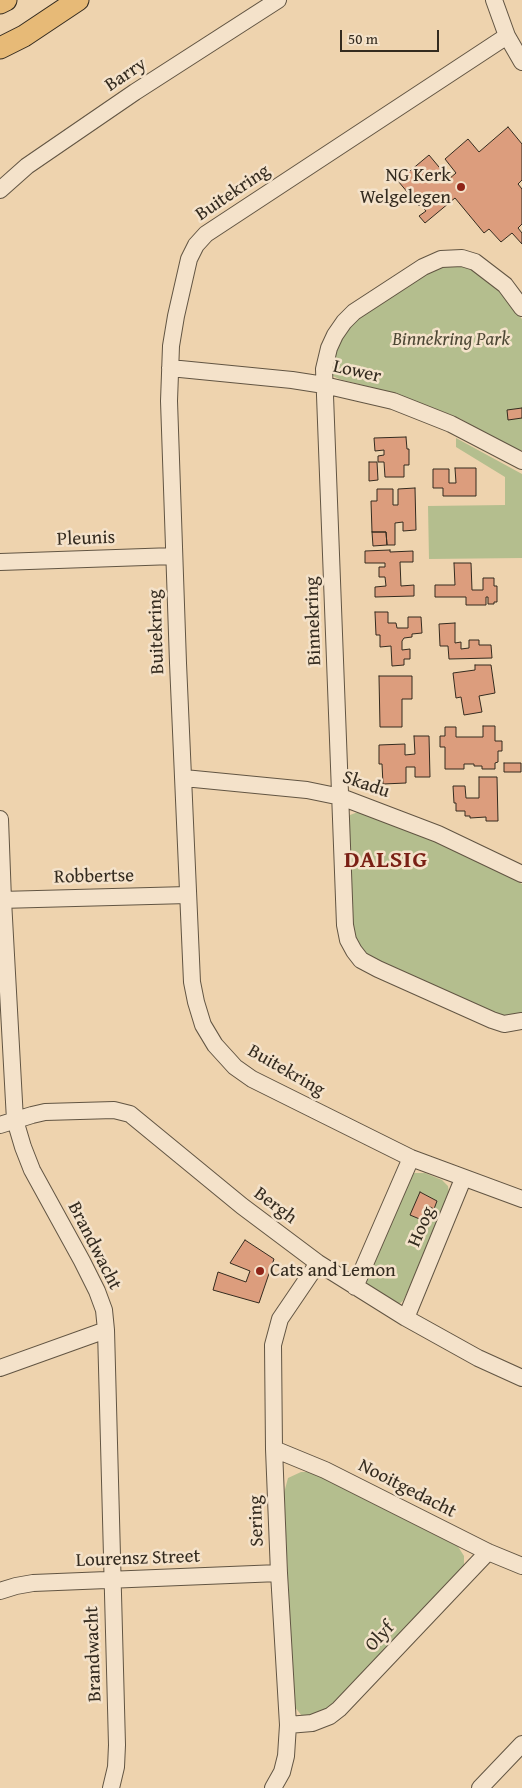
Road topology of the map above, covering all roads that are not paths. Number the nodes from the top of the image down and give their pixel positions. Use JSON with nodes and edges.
{"nodes":[{"id":1,"x":6,"y":0,"type":"edge"},
{"id":2,"x":78,"y":0,"type":"edge"},
{"id":3,"x":278,"y":0,"type":"edge"},
{"id":4,"x":494,"y":0,"type":"edge"},
{"id":5,"x":0,"y":3,"type":"edge"},
{"id":6,"x":507,"y":36,"type":"junction"},
{"id":7,"x":0,"y":48,"type":"edge"},
{"id":8,"x":522,"y":62,"type":"edge"},
{"id":9,"x":0,"y":190,"type":"edge"},
{"id":10,"x":522,"y":308,"type":"edge"},
{"id":11,"x":170,"y":368,"type":"junction"},
{"id":12,"x":324,"y":385,"type":"junction"},
{"id":13,"x":522,"y":461,"type":"edge"},
{"id":14,"x":174,"y":556,"type":"junction"},
{"id":15,"x":0,"y":562,"type":"edge"},
{"id":16,"x":184,"y":778,"type":"junction"},
{"id":17,"x":341,"y":797,"type":"junction"},
{"id":18,"x":0,"y":819,"type":"edge"},
{"id":19,"x":522,"y":874,"type":"edge"},
{"id":20,"x":188,"y":895,"type":"junction"},
{"id":21,"x":1,"y":900,"type":"edge"},
{"id":22,"x":522,"y":1021,"type":"edge"},
{"id":23,"x":8,"y":1122,"type":"edge"},
{"id":24,"x":410,"y":1158,"type":"junction"},
{"id":25,"x":463,"y":1179,"type":"junction"},
{"id":26,"x":522,"y":1200,"type":"edge"},
{"id":27,"x":318,"y":1263,"type":"junction"},
{"id":28,"x":355,"y":1287,"type":"junction"},
{"id":29,"x":406,"y":1318,"type":"junction"},
{"id":30,"x":106,"y":1330,"type":"junction"},
{"id":31,"x":0,"y":1368,"type":"edge"},
{"id":32,"x":522,"y":1378,"type":"edge"},
{"id":33,"x":274,"y":1449,"type":"junction"},
{"id":34,"x":488,"y":1552,"type":"junction"},
{"id":35,"x":522,"y":1566,"type":"edge"},
{"id":36,"x":279,"y":1573,"type":"junction"},
{"id":37,"x":112,"y":1580,"type":"junction"},
{"id":38,"x":0,"y":1591,"type":"edge"},
{"id":39,"x":288,"y":1725,"type":"junction"},
{"id":40,"x":522,"y":1744,"type":"edge"},
{"id":41,"x":111,"y":1788,"type":"edge"},
{"id":42,"x":273,"y":1788,"type":"edge"},
{"id":43,"x":480,"y":1788,"type":"edge"}],
"edges":[{"from":1,"to":5,"type":"main road"},
{"from":2,"to":7,"type":"main road"},
{"from":3,"to":9,"type":"street","name":"Barry"},
{"from":4,"to":6,"type":"street"},
{"from":6,"to":8,"type":"street"},
{"from":6,"to":11,"type":"street","name":"Buitekring"},
{"from":10,"to":12,"type":"street","name":"Binnekring"},
{"from":11,"to":12,"type":"street","name":"Lower"},
{"from":11,"to":14,"type":"street","name":"Buitekring"},
{"from":12,"to":13,"type":"street","name":"Lower"},
{"from":12,"to":17,"type":"street","name":"Binnekring"},
{"from":14,"to":15,"type":"street","name":"Pleunis"},
{"from":14,"to":16,"type":"street","name":"Buitekring"},
{"from":16,"to":17,"type":"street","name":"Skadu"},
{"from":16,"to":20,"type":"street","name":"Buitekring"},
{"from":17,"to":19,"type":"street","name":"Skadu"},
{"from":17,"to":22,"type":"street","name":"Binnekring"},
{"from":18,"to":21,"type":"street","name":"Brandwacht"},
{"from":20,"to":21,"type":"street","name":"Robbertse"},
{"from":20,"to":24,"type":"street","name":"Buitekring"},
{"from":21,"to":23,"type":"street","name":"Brandwacht"},
{"from":23,"to":27,"type":"street","name":"Bergh"},
{"from":23,"to":30,"type":"street","name":"Brandwacht"},
{"from":24,"to":25,"type":"street","name":"Buitekring"},
{"from":24,"to":28,"type":"street","name":"Hoog"},
{"from":25,"to":26,"type":"street","name":"Buitekring"},
{"from":25,"to":29,"type":"street","name":"Hoog"},
{"from":27,"to":28,"type":"street","name":"Bergh"},
{"from":27,"to":33,"type":"street","name":"Sering"},
{"from":28,"to":29,"type":"street","name":"Bergh"},
{"from":29,"to":32,"type":"street","name":"Bergh"},
{"from":30,"to":31,"type":"street"},
{"from":30,"to":37,"type":"street","name":"Brandwacht"},
{"from":33,"to":34,"type":"street","name":"Nooitgedacht"},
{"from":33,"to":36,"type":"street","name":"Sering"},
{"from":34,"to":35,"type":"street","name":"Nooitgedacht"},
{"from":34,"to":39,"type":"street","name":"Olyf"},
{"from":36,"to":37,"type":"street","name":"Lourensz Street"},
{"from":36,"to":39,"type":"street","name":"Sering"},
{"from":37,"to":38,"type":"street","name":"Lourensz Street"},
{"from":37,"to":41,"type":"street","name":"Brandwacht"},
{"from":39,"to":42,"type":"street","name":"Sering"},
{"from":40,"to":43,"type":"street"}]}
